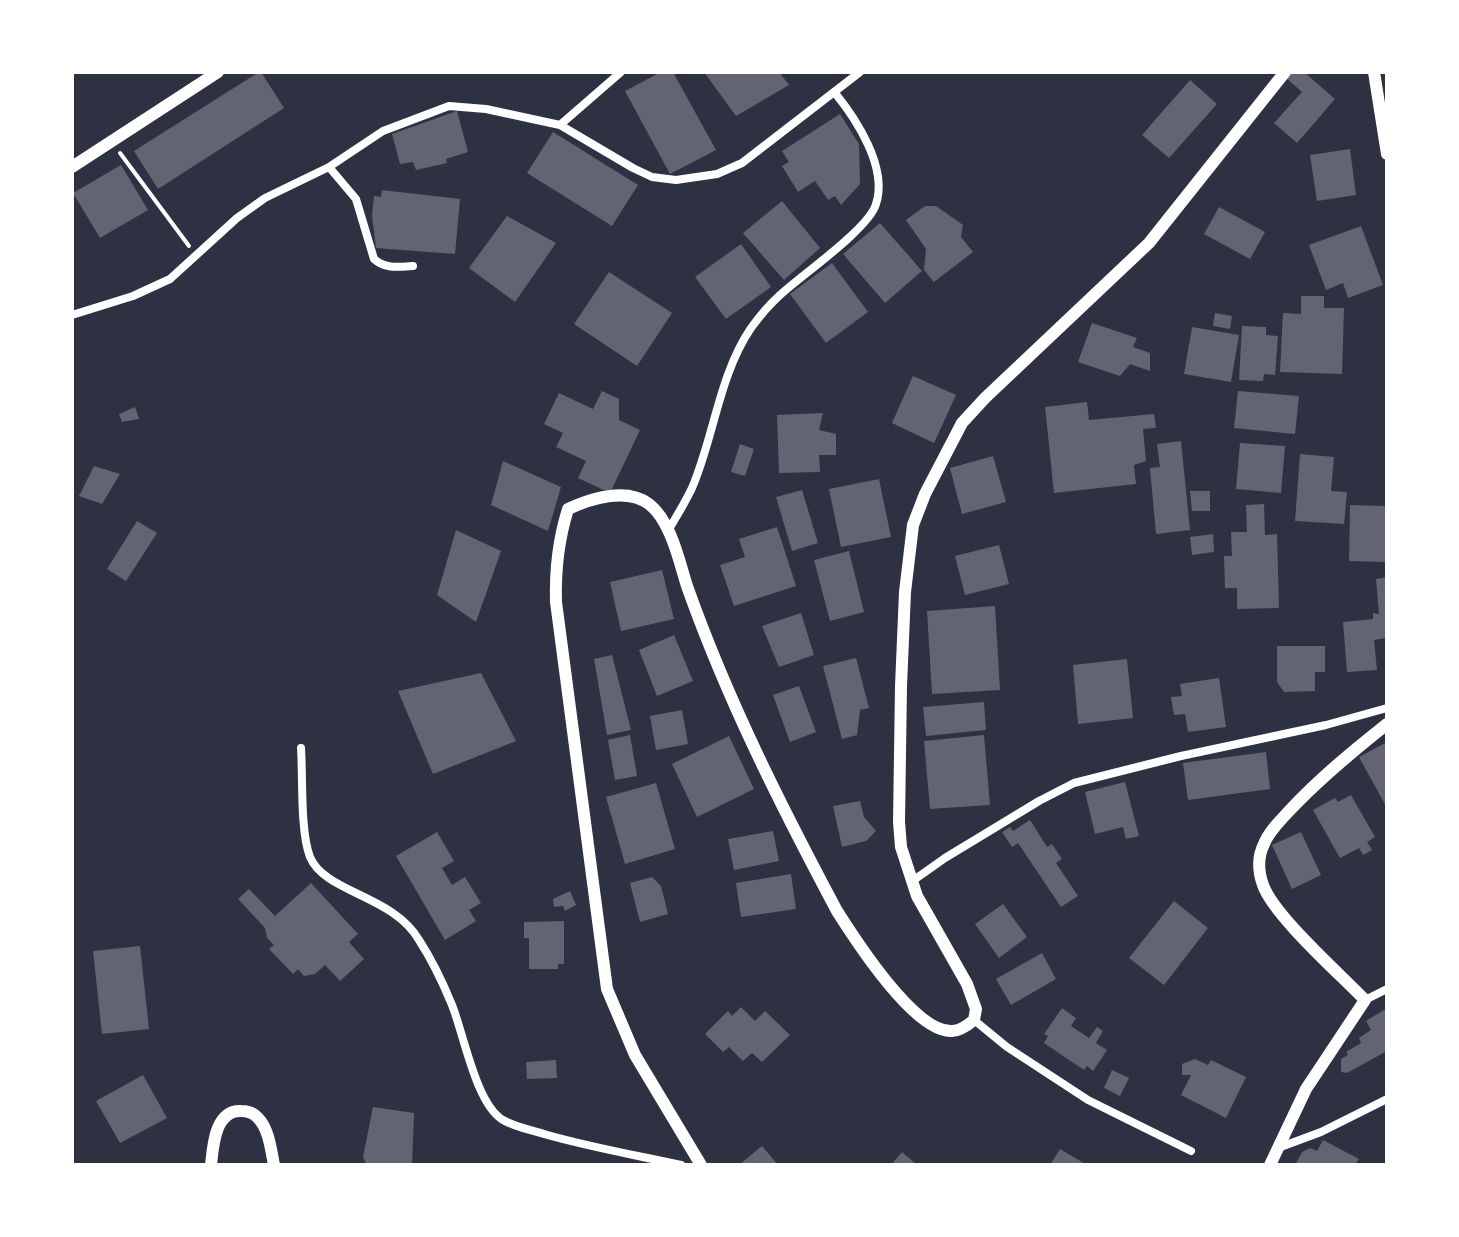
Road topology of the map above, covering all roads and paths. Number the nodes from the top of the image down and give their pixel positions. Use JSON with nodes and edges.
{"nodes":[{"id":1,"x":218,"y":72,"type":"edge"},
{"id":2,"x":621,"y":72,"type":"edge"},
{"id":3,"x":860,"y":72,"type":"edge"},
{"id":4,"x":1285,"y":72,"type":"edge"},
{"id":5,"x":1374,"y":72,"type":"edge"},
{"id":6,"x":835,"y":93,"type":"junction"},
{"id":7,"x":560,"y":125,"type":"junction"},
{"id":8,"x":111,"y":142,"type":"junction"},
{"id":9,"x":1387,"y":154,"type":"edge"},
{"id":10,"x":72,"y":167,"type":"edge"},
{"id":11,"x":329,"y":167,"type":"junction"},
{"id":12,"x":196,"y":255,"type":"junction"},
{"id":13,"x":413,"y":266,"type":"dead end"},
{"id":14,"x":72,"y":315,"type":"edge"},
{"id":15,"x":667,"y":531,"type":"junction"},
{"id":16,"x":1387,"y":708,"type":"edge"},
{"id":17,"x":1387,"y":724,"type":"edge"},
{"id":18,"x":301,"y":748,"type":"dead end"},
{"id":19,"x":911,"y":882,"type":"junction"},
{"id":20,"x":1387,"y":989,"type":"edge"},
{"id":21,"x":1365,"y":1000,"type":"junction"},
{"id":22,"x":974,"y":1020,"type":"junction"},
{"id":23,"x":1387,"y":1099,"type":"edge"},
{"id":24,"x":1278,"y":1148,"type":"junction"},
{"id":25,"x":1191,"y":1151,"type":"dead end"},
{"id":26,"x":211,"y":1165,"type":"edge"},
{"id":27,"x":274,"y":1165,"type":"edge"},
{"id":28,"x":681,"y":1165,"type":"edge"},
{"id":29,"x":701,"y":1165,"type":"edge"},
{"id":30,"x":1270,"y":1165,"type":"edge"}],
"edges":[{"from":1,"to":8,"type":"street"},
{"from":2,"to":7,"type":"street"},
{"from":3,"to":6,"type":"street"},
{"from":4,"to":19,"type":"street"},
{"from":5,"to":9,"type":"street"},
{"from":6,"to":7,"type":"street"},
{"from":6,"to":15,"type":"street"},
{"from":7,"to":11,"type":"street"},
{"from":8,"to":10,"type":"street"},
{"from":8,"to":12,"type":"path"},
{"from":11,"to":12,"type":"street"},
{"from":11,"to":13,"type":"street"},
{"from":12,"to":14,"type":"street"},
{"from":15,"to":22,"type":"street"},
{"from":15,"to":29,"type":"street"},
{"from":16,"to":19,"type":"street"},
{"from":17,"to":21,"type":"street"},
{"from":18,"to":28,"type":"street"},
{"from":19,"to":22,"type":"street"},
{"from":20,"to":21,"type":"street"},
{"from":21,"to":24,"type":"street"},
{"from":22,"to":25,"type":"street"},
{"from":23,"to":24,"type":"street"},
{"from":24,"to":30,"type":"street"},
{"from":26,"to":27,"type":"street"}]}
